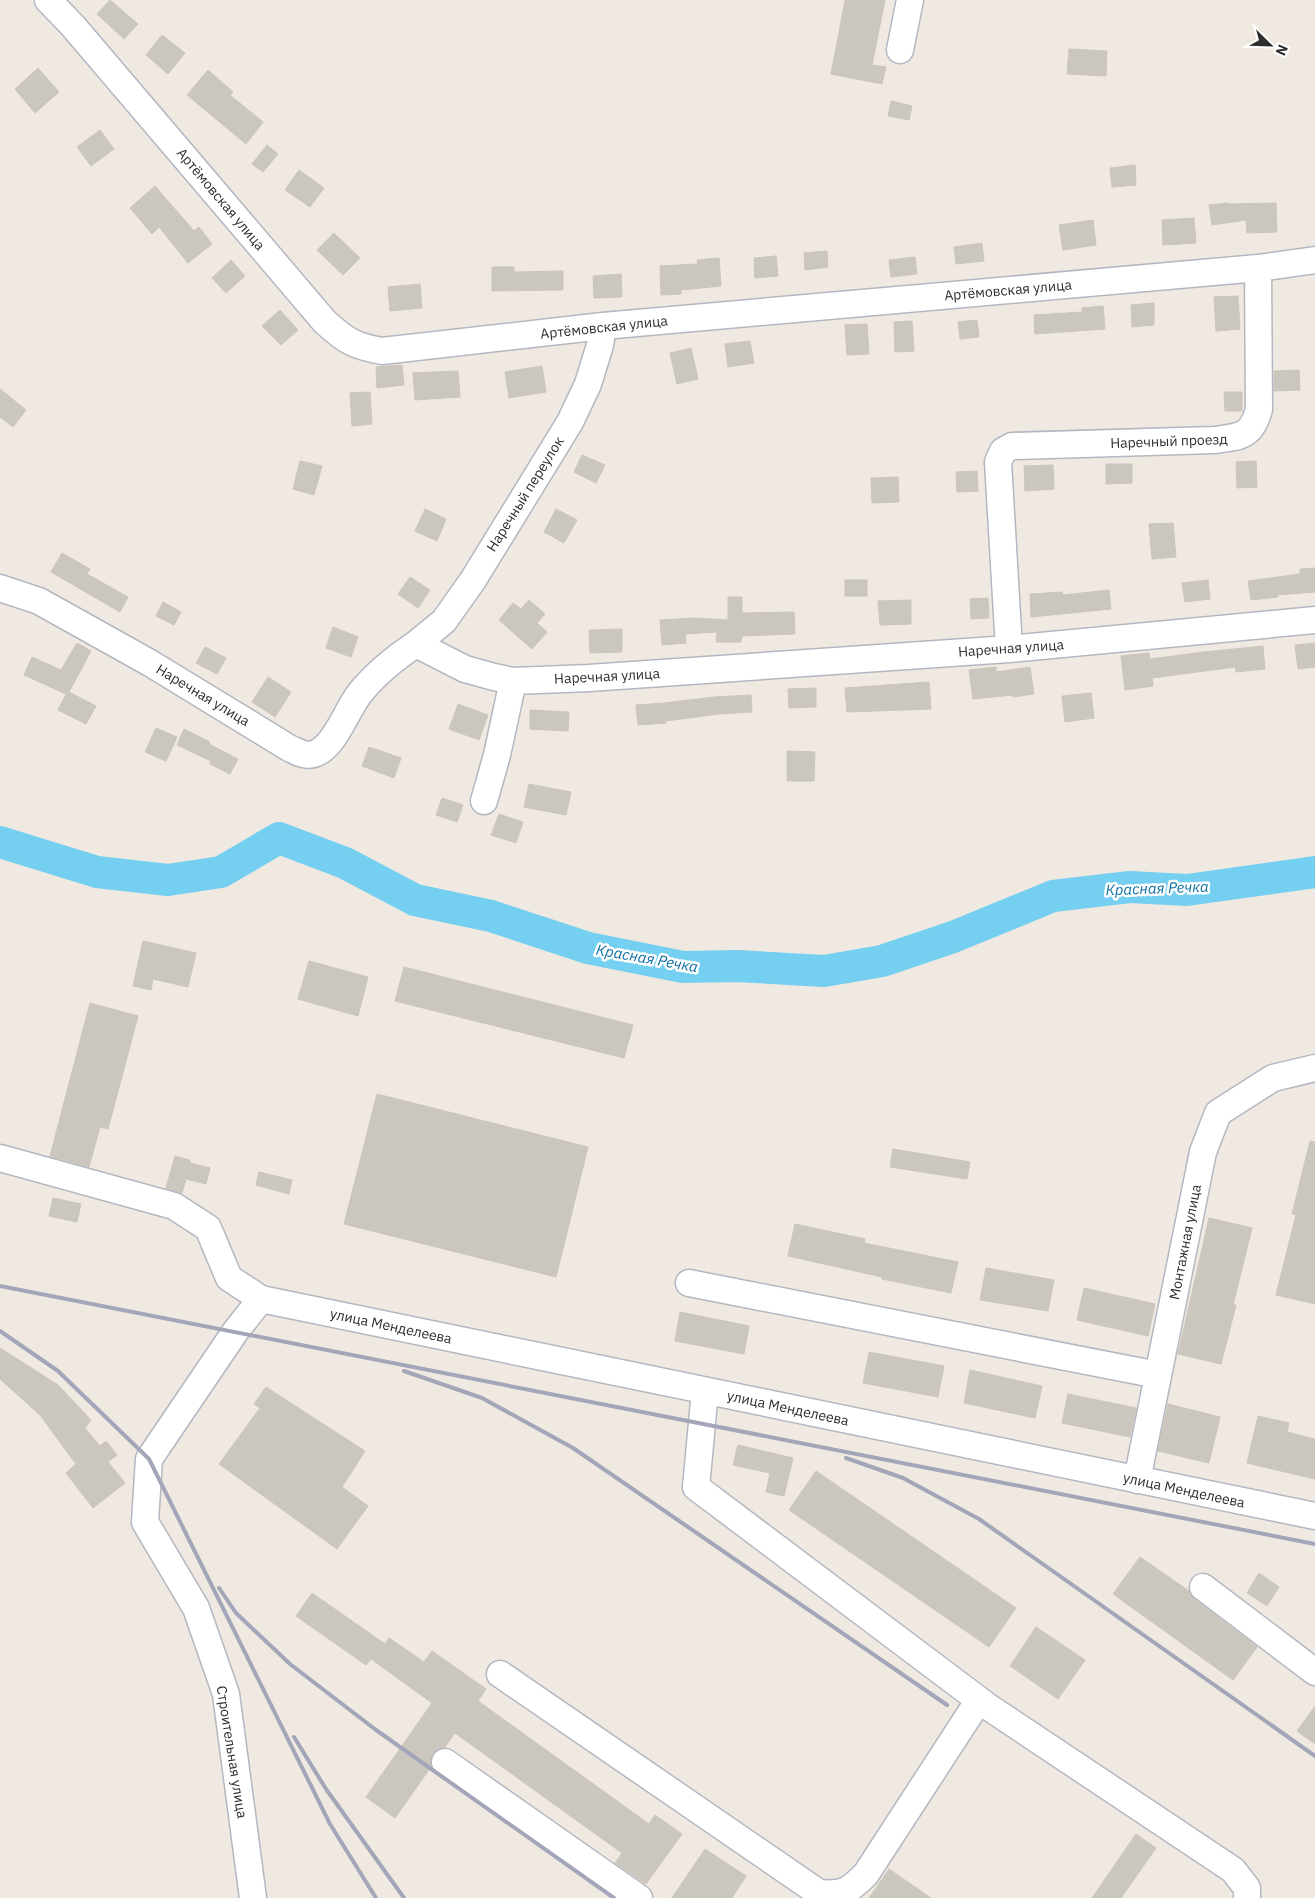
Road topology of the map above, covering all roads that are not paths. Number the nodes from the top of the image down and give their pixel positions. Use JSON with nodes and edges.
{"nodes":[{"id":1,"x":48,"y":0,"type":"edge"},
{"id":2,"x":910,"y":0,"type":"edge"},
{"id":3,"x":900,"y":50,"type":"dead end"},
{"id":4,"x":1315,"y":260,"type":"edge"},
{"id":5,"x":1258,"y":268,"type":"junction"},
{"id":6,"x":603,"y":326,"type":"junction"},
{"id":7,"x":0,"y":588,"type":"edge"},
{"id":8,"x":1315,"y":620,"type":"edge"},
{"id":9,"x":416,"y":644,"type":"junction"},
{"id":10,"x":1009,"y":649,"type":"junction"},
{"id":11,"x":513,"y":681,"type":"junction"},
{"id":12,"x":484,"y":801,"type":"dead end"},
{"id":13,"x":1315,"y":1068,"type":"edge"},
{"id":14,"x":0,"y":1158,"type":"edge"},
{"id":15,"x":689,"y":1283,"type":"dead end"},
{"id":16,"x":261,"y":1299,"type":"junction"},
{"id":17,"x":1158,"y":1375,"type":"junction"},
{"id":18,"x":705,"y":1391,"type":"junction"},
{"id":19,"x":1137,"y":1480,"type":"junction"},
{"id":20,"x":1315,"y":1516,"type":"edge"},
{"id":21,"x":1203,"y":1587,"type":"dead end"},
{"id":22,"x":1315,"y":1672,"type":"edge"},
{"id":23,"x":500,"y":1674,"type":"dead end"},
{"id":24,"x":979,"y":1700,"type":"junction"},
{"id":25,"x":445,"y":1762,"type":"dead end"},
{"id":26,"x":253,"y":1898,"type":"edge"},
{"id":27,"x":639,"y":1898,"type":"edge"},
{"id":28,"x":1246,"y":1898,"type":"edge"}],
"edges":[{"from":1,"to":6,"type":"street","name":"Артёмовская улица"},
{"from":2,"to":3,"type":"street"},
{"from":4,"to":5,"type":"street","name":"Артёмовская улица"},
{"from":5,"to":6,"type":"street","name":"Артёмовская улица"},
{"from":5,"to":10,"type":"street","name":"Наречный проезд"},
{"from":6,"to":9,"type":"street","name":"Наречный переулок"},
{"from":7,"to":9,"type":"street","name":"Наречная улица"},
{"from":8,"to":10,"type":"street","name":"Наречная улица"},
{"from":9,"to":11,"type":"street","name":"Наречная улица"},
{"from":10,"to":11,"type":"street","name":"Наречная улица"},
{"from":11,"to":12,"type":"street"},
{"from":13,"to":17,"type":"street","name":"Монтажная улица"},
{"from":14,"to":16,"type":"street"},
{"from":15,"to":17,"type":"street"},
{"from":16,"to":18,"type":"street","name":"улица Менделеева"},
{"from":16,"to":26,"type":"street","name":"Строительная улица"},
{"from":17,"to":19,"type":"street","name":"Монтажная улица"},
{"from":18,"to":19,"type":"street","name":"улица Менделеева"},
{"from":18,"to":24,"type":"street"},
{"from":19,"to":20,"type":"street","name":"улица Менделеева"},
{"from":21,"to":22,"type":"street"},
{"from":23,"to":24,"type":"street"},
{"from":24,"to":28,"type":"street"},
{"from":25,"to":27,"type":"street"}]}
